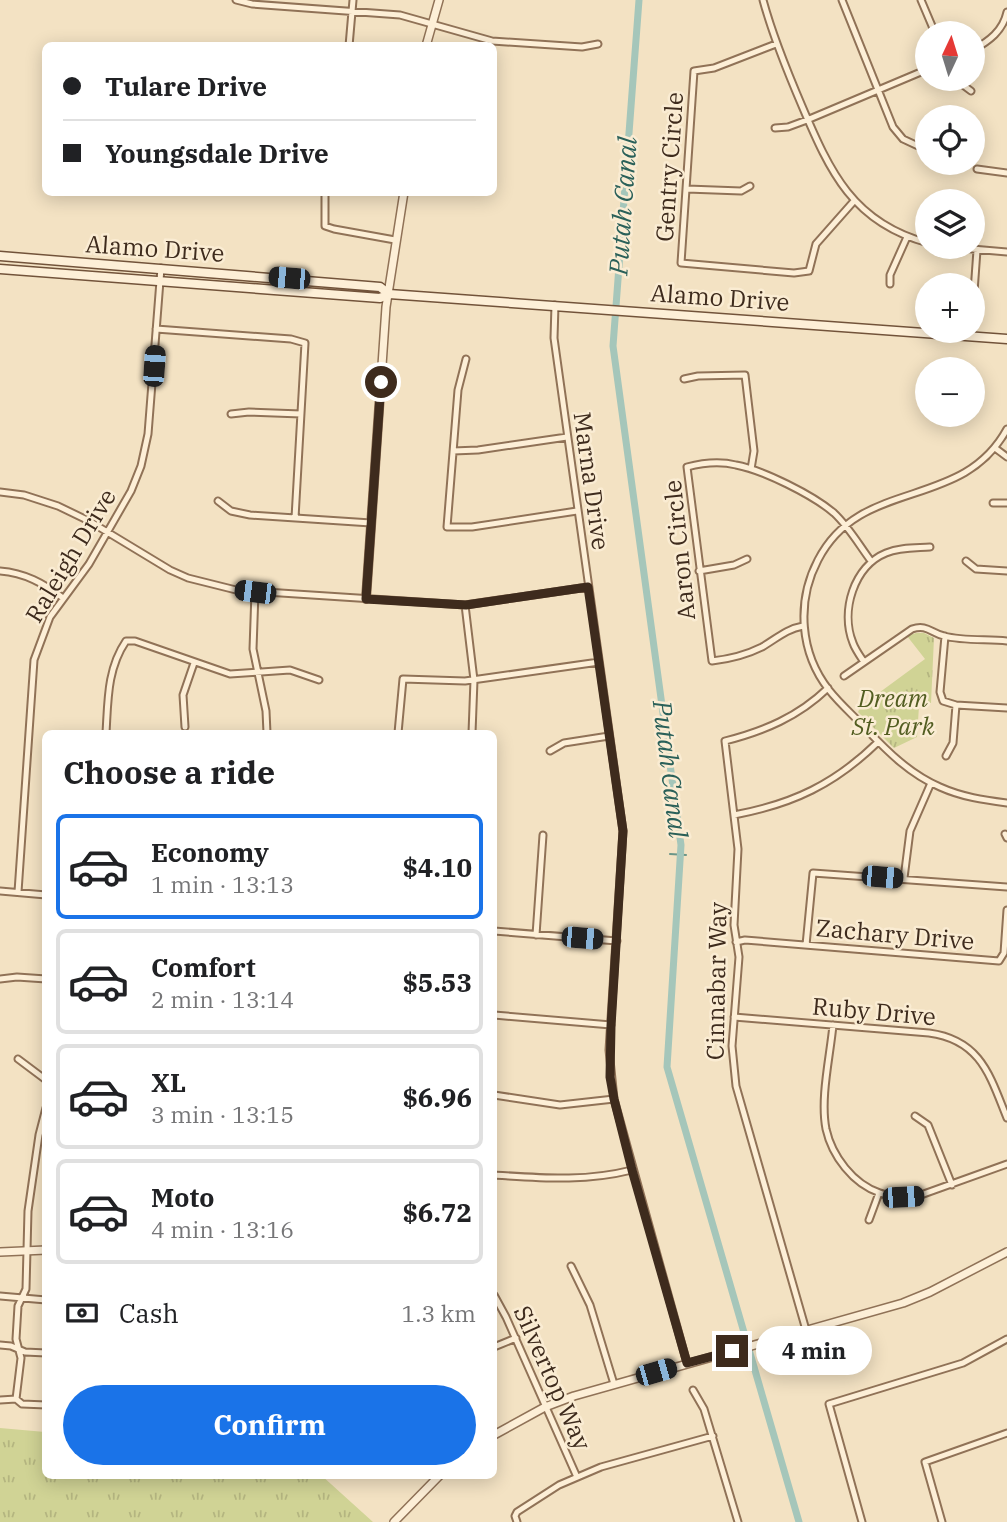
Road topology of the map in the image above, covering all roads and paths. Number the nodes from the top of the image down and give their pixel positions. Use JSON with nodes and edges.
{"nodes":[{"id":1,"x":236,"y":0,"type":"edge"},
{"id":2,"x":353,"y":0,"type":"edge"},
{"id":3,"x":439,"y":0,"type":"edge"},
{"id":4,"x":763,"y":0,"type":"edge"},
{"id":5,"x":842,"y":0,"type":"edge"},
{"id":6,"x":921,"y":0,"type":"edge"},
{"id":7,"x":277,"y":3,"type":"edge"},
{"id":8,"x":352,"y":12,"type":"junction"},
{"id":9,"x":1007,"y":12,"type":"edge"},
{"id":10,"x":930,"y":21,"type":"edge"},
{"id":11,"x":432,"y":23,"type":"junction"},
{"id":12,"x":349,"y":42,"type":"edge"},
{"id":13,"x":427,"y":42,"type":"edge"},
{"id":14,"x":598,"y":44,"type":"dead end"},
{"id":15,"x":776,"y":44,"type":"junction"},
{"id":16,"x":985,"y":44,"type":"edge"},
{"id":17,"x":915,"y":74,"type":"edge"},
{"id":18,"x":878,"y":90,"type":"junction"},
{"id":19,"x":807,"y":120,"type":"junction"},
{"id":20,"x":775,"y":128,"type":"dead end"},
{"id":21,"x":915,"y":145,"type":"edge"},
{"id":22,"x":985,"y":170,"type":"edge"},
{"id":23,"x":1007,"y":173,"type":"edge"},
{"id":24,"x":750,"y":186,"type":"dead end"},
{"id":25,"x":687,"y":189,"type":"junction"},
{"id":26,"x":326,"y":196,"type":"edge"},
{"id":27,"x":403,"y":196,"type":"edge"},
{"id":28,"x":854,"y":201,"type":"junction"},
{"id":29,"x":907,"y":237,"type":"junction"},
{"id":30,"x":915,"y":239,"type":"edge"},
{"id":31,"x":395,"y":240,"type":"junction"},
{"id":32,"x":985,"y":251,"type":"edge"},
{"id":33,"x":1007,"y":252,"type":"edge"},
{"id":34,"x":0,"y":256,"type":"edge"},
{"id":35,"x":161,"y":268,"type":"junction"},
{"id":36,"x":0,"y":269,"type":"edge"},
{"id":37,"x":160,"y":281,"type":"junction"},
{"id":38,"x":890,"y":284,"type":"dead end"},
{"id":39,"x":389,"y":294,"type":"junction"},
{"id":40,"x":555,"y":305,"type":"junction"},
{"id":41,"x":156,"y":329,"type":"junction"},
{"id":42,"x":1007,"y":339,"type":"edge"},
{"id":43,"x":466,"y":359,"type":"dead end"},
{"id":44,"x":684,"y":379,"type":"dead end"},
{"id":45,"x":231,"y":414,"type":"dead end"},
{"id":46,"x":301,"y":414,"type":"junction"},
{"id":47,"x":1007,"y":429,"type":"edge"},
{"id":48,"x":567,"y":438,"type":"junction"},
{"id":49,"x":995,"y":448,"type":"junction"},
{"id":50,"x":453,"y":451,"type":"junction"},
{"id":51,"x":1007,"y":457,"type":"edge"},
{"id":52,"x":751,"y":469,"type":"junction"},
{"id":53,"x":0,"y":492,"type":"edge"},
{"id":54,"x":218,"y":501,"type":"dead end"},
{"id":55,"x":993,"y":503,"type":"dead end"},
{"id":56,"x":1007,"y":503,"type":"edge"},
{"id":57,"x":578,"y":511,"type":"junction"},
{"id":58,"x":295,"y":518,"type":"junction"},
{"id":59,"x":371,"y":523,"type":"junction"},
{"id":60,"x":845,"y":525,"type":"junction"},
{"id":61,"x":107,"y":532,"type":"junction"},
{"id":62,"x":930,"y":547,"type":"dead end"},
{"id":63,"x":747,"y":559,"type":"dead end"},
{"id":64,"x":871,"y":561,"type":"junction"},
{"id":65,"x":966,"y":561,"type":"dead end"},
{"id":66,"x":0,"y":571,"type":"edge"},
{"id":67,"x":699,"y":571,"type":"junction"},
{"id":68,"x":1007,"y":571,"type":"edge"},
{"id":69,"x":588,"y":587,"type":"junction"},
{"id":70,"x":255,"y":592,"type":"junction"},
{"id":71,"x":63,"y":598,"type":"junction"},
{"id":72,"x":366,"y":599,"type":"junction"},
{"id":73,"x":466,"y":605,"type":"junction"},
{"id":74,"x":803,"y":626,"type":"junction"},
{"id":75,"x":944,"y":636,"type":"junction"},
{"id":76,"x":1007,"y":641,"type":"edge"},
{"id":77,"x":599,"y":662,"type":"junction"},
{"id":78,"x":864,"y":662,"type":"junction"},
{"id":79,"x":194,"y":663,"type":"junction"},
{"id":80,"x":257,"y":672,"type":"junction"},
{"id":81,"x":844,"y":676,"type":"dead end"},
{"id":82,"x":319,"y":680,"type":"dead end"},
{"id":83,"x":474,"y":680,"type":"junction"},
{"id":84,"x":828,"y":688,"type":"junction"},
{"id":85,"x":956,"y":705,"type":"junction"},
{"id":86,"x":1007,"y":708,"type":"edge"},
{"id":87,"x":185,"y":727,"type":"dead end"},
{"id":88,"x":106,"y":730,"type":"edge"},
{"id":89,"x":267,"y":730,"type":"edge"},
{"id":90,"x":398,"y":730,"type":"edge"},
{"id":91,"x":472,"y":730,"type":"edge"},
{"id":92,"x":609,"y":736,"type":"junction"},
{"id":93,"x":878,"y":742,"type":"junction"},
{"id":94,"x":550,"y":751,"type":"dead end"},
{"id":95,"x":946,"y":756,"type":"dead end"},
{"id":96,"x":931,"y":783,"type":"junction"},
{"id":97,"x":1007,"y":803,"type":"edge"},
{"id":98,"x":734,"y":815,"type":"junction"},
{"id":99,"x":543,"y":835,"type":"dead end"},
{"id":100,"x":904,"y":878,"type":"junction"},
{"id":101,"x":1007,"y":887,"type":"edge"},
{"id":102,"x":0,"y":891,"type":"edge"},
{"id":103,"x":18,"y":892,"type":"junction"},
{"id":104,"x":42,"y":895,"type":"edge"},
{"id":105,"x":1007,"y":910,"type":"edge"},
{"id":106,"x":497,"y":931,"type":"edge"},
{"id":107,"x":536,"y":934,"type":"junction"},
{"id":108,"x":617,"y":941,"type":"junction"},
{"id":109,"x":736,"y":942,"type":"junction"},
{"id":110,"x":806,"y":945,"type":"junction"},
{"id":111,"x":0,"y":979,"type":"edge"},
{"id":112,"x":42,"y":979,"type":"edge"},
{"id":113,"x":497,"y":1016,"type":"edge"},
{"id":114,"x":734,"y":1017,"type":"junction"},
{"id":115,"x":833,"y":1025,"type":"junction"},
{"id":116,"x":611,"y":1026,"type":"junction"},
{"id":117,"x":18,"y":1059,"type":"dead end"},
{"id":118,"x":42,"y":1077,"type":"edge"},
{"id":119,"x":497,"y":1095,"type":"edge"},
{"id":120,"x":614,"y":1099,"type":"junction"},
{"id":121,"x":915,"y":1116,"type":"dead end"},
{"id":122,"x":1007,"y":1118,"type":"edge"},
{"id":123,"x":42,"y":1123,"type":"edge"},
{"id":124,"x":1007,"y":1164,"type":"edge"},
{"id":125,"x":632,"y":1170,"type":"junction"},
{"id":126,"x":497,"y":1175,"type":"edge"},
{"id":127,"x":952,"y":1185,"type":"junction"},
{"id":128,"x":878,"y":1193,"type":"junction"},
{"id":129,"x":869,"y":1220,"type":"dead end"},
{"id":130,"x":42,"y":1250,"type":"edge"},
{"id":131,"x":28,"y":1251,"type":"junction"},
{"id":132,"x":0,"y":1252,"type":"edge"},
{"id":133,"x":1007,"y":1252,"type":"edge"},
{"id":134,"x":571,"y":1266,"type":"dead end"},
{"id":135,"x":0,"y":1296,"type":"edge"},
{"id":136,"x":20,"y":1298,"type":"junction"},
{"id":137,"x":42,"y":1300,"type":"edge"},
{"id":138,"x":497,"y":1300,"type":"edge"},
{"id":139,"x":806,"y":1330,"type":"junction"},
{"id":140,"x":516,"y":1338,"type":"junction"},
{"id":141,"x":1007,"y":1339,"type":"edge"},
{"id":142,"x":0,"y":1345,"type":"edge"},
{"id":143,"x":497,"y":1346,"type":"edge"},
{"id":144,"x":18,"y":1349,"type":"junction"},
{"id":145,"x":42,"y":1352,"type":"edge"},
{"id":146,"x":687,"y":1363,"type":"junction"},
{"id":147,"x":614,"y":1384,"type":"junction"},
{"id":148,"x":693,"y":1390,"type":"dead end"},
{"id":149,"x":16,"y":1399,"type":"junction"},
{"id":150,"x":0,"y":1400,"type":"edge"},
{"id":151,"x":42,"y":1405,"type":"edge"},
{"id":152,"x":545,"y":1407,"type":"junction"},
{"id":153,"x":497,"y":1433,"type":"edge"},
{"id":154,"x":1007,"y":1433,"type":"edge"},
{"id":155,"x":713,"y":1436,"type":"junction"},
{"id":156,"x":577,"y":1477,"type":"junction"},
{"id":157,"x":436,"y":1479,"type":"edge"},
{"id":158,"x":397,"y":1519,"type":"edge"},
{"id":159,"x":407,"y":1522,"type":"edge"},
{"id":160,"x":517,"y":1522,"type":"edge"},
{"id":161,"x":738,"y":1522,"type":"edge"},
{"id":162,"x":862,"y":1522,"type":"edge"},
{"id":163,"x":942,"y":1522,"type":"edge"}],
"edges":[{"from":1,"to":7,"type":"street"},
{"from":2,"to":8,"type":"street"},
{"from":3,"to":11,"type":"street"},
{"from":4,"to":15,"type":"street"},
{"from":5,"to":18,"type":"street"},
{"from":6,"to":10,"type":"street"},
{"from":7,"to":8,"type":"street"},
{"from":8,"to":11,"type":"street"},
{"from":8,"to":12,"type":"street"},
{"from":9,"to":16,"type":"street"},
{"from":11,"to":13,"type":"street"},
{"from":11,"to":14,"type":"street"},
{"from":15,"to":19,"type":"street"},
{"from":15,"to":25,"type":"street","name":"Gentry Circle"},
{"from":17,"to":18,"type":"street"},
{"from":18,"to":19,"type":"street"},
{"from":18,"to":21,"type":"street"},
{"from":19,"to":20,"type":"street"},
{"from":19,"to":28,"type":"street"},
{"from":22,"to":23,"type":"street"},
{"from":24,"to":25,"type":"street"},
{"from":25,"to":28,"type":"street","name":"Gentry Circle"},
{"from":26,"to":31,"type":"street"},
{"from":27,"to":31,"type":"street"},
{"from":28,"to":29,"type":"street"},
{"from":29,"to":30,"type":"street"},
{"from":29,"to":38,"type":"street"},
{"from":31,"to":39,"type":"street"},
{"from":32,"to":33,"type":"street"},
{"from":34,"to":35,"type":"main road","name":"Alamo Drive"},
{"from":35,"to":37,"type":"street","name":"Raleigh Drive"},
{"from":35,"to":39,"type":"main road","name":"Alamo Drive"},
{"from":36,"to":37,"type":"main road","name":"Alamo Drive"},
{"from":37,"to":39,"type":"main road","name":"Alamo Drive"},
{"from":37,"to":41,"type":"street","name":"Raleigh Drive"},
{"from":39,"to":40,"type":"main road","name":"Alamo Drive"},
{"from":39,"to":59,"type":"street"},
{"from":40,"to":42,"type":"main road","name":"Alamo Drive"},
{"from":40,"to":48,"type":"street","name":"Marna Drive"},
{"from":41,"to":46,"type":"street"},
{"from":41,"to":61,"type":"street","name":"Raleigh Drive"},
{"from":43,"to":50,"type":"street"},
{"from":44,"to":52,"type":"street"},
{"from":45,"to":46,"type":"street"},
{"from":46,"to":58,"type":"street"},
{"from":47,"to":49,"type":"street"},
{"from":48,"to":50,"type":"street"},
{"from":48,"to":57,"type":"street","name":"Marna Drive"},
{"from":49,"to":51,"type":"street"},
{"from":49,"to":60,"type":"street"},
{"from":50,"to":57,"type":"street"},
{"from":52,"to":60,"type":"street","name":"Aaron Circle"},
{"from":52,"to":67,"type":"street","name":"Aaron Circle"},
{"from":53,"to":61,"type":"street"},
{"from":54,"to":58,"type":"street"},
{"from":55,"to":56,"type":"street"},
{"from":57,"to":69,"type":"street","name":"Marna Drive"},
{"from":58,"to":59,"type":"street"},
{"from":59,"to":72,"type":"street"},
{"from":60,"to":64,"type":"street","name":"Aaron Circle"},
{"from":60,"to":74,"type":"street"},
{"from":61,"to":70,"type":"street"},
{"from":61,"to":71,"type":"street","name":"Raleigh Drive"},
{"from":62,"to":64,"type":"street"},
{"from":63,"to":67,"type":"street"},
{"from":64,"to":78,"type":"street"},
{"from":65,"to":68,"type":"street"},
{"from":66,"to":71,"type":"street"},
{"from":67,"to":74,"type":"street","name":"Aaron Circle"},
{"from":69,"to":73,"type":"street"},
{"from":69,"to":77,"type":"street","name":"Marna Drive"},
{"from":70,"to":72,"type":"street"},
{"from":70,"to":80,"type":"street"},
{"from":71,"to":103,"type":"street","name":"Raleigh Drive"},
{"from":72,"to":73,"type":"street"},
{"from":73,"to":83,"type":"street"},
{"from":74,"to":84,"type":"street"},
{"from":75,"to":76,"type":"street"},
{"from":75,"to":78,"type":"street"},
{"from":75,"to":85,"type":"street"},
{"from":77,"to":83,"type":"street"},
{"from":77,"to":92,"type":"street","name":"Marna Drive"},
{"from":78,"to":81,"type":"street"},
{"from":79,"to":80,"type":"street"},
{"from":79,"to":87,"type":"street"},
{"from":79,"to":88,"type":"street"},
{"from":80,"to":82,"type":"street"},
{"from":80,"to":89,"type":"street"},
{"from":83,"to":90,"type":"street"},
{"from":83,"to":91,"type":"street"},
{"from":84,"to":93,"type":"street"},
{"from":84,"to":98,"type":"street","name":"Cinnabar Way"},
{"from":85,"to":86,"type":"street"},
{"from":85,"to":95,"type":"street"},
{"from":92,"to":94,"type":"street"},
{"from":92,"to":108,"type":"street","name":"Marna Drive"},
{"from":93,"to":96,"type":"street"},
{"from":93,"to":98,"type":"street"},
{"from":96,"to":97,"type":"street"},
{"from":96,"to":100,"type":"street"},
{"from":98,"to":109,"type":"street","name":"Cinnabar Way"},
{"from":99,"to":107,"type":"street"},
{"from":100,"to":101,"type":"street"},
{"from":100,"to":110,"type":"street"},
{"from":102,"to":103,"type":"street"},
{"from":103,"to":104,"type":"street"},
{"from":105,"to":110,"type":"street","name":"Zachary Drive"},
{"from":106,"to":107,"type":"street"},
{"from":107,"to":108,"type":"street"},
{"from":108,"to":116,"type":"street","name":"Marna Drive"},
{"from":109,"to":110,"type":"street","name":"Zachary Drive"},
{"from":109,"to":114,"type":"street","name":"Cinnabar Way"},
{"from":111,"to":112,"type":"street"},
{"from":113,"to":116,"type":"street"},
{"from":114,"to":115,"type":"street","name":"Ruby Drive"},
{"from":114,"to":139,"type":"street","name":"Cinnabar Way"},
{"from":115,"to":122,"type":"street","name":"Ruby Drive"},
{"from":115,"to":128,"type":"street"},
{"from":116,"to":120,"type":"street","name":"Marna Drive"},
{"from":117,"to":118,"type":"street"},
{"from":119,"to":120,"type":"street"},
{"from":120,"to":125,"type":"street","name":"Marna Drive"},
{"from":121,"to":127,"type":"street"},
{"from":123,"to":131,"type":"street"},
{"from":124,"to":127,"type":"street"},
{"from":125,"to":126,"type":"street"},
{"from":125,"to":146,"type":"street","name":"Marna Drive"},
{"from":127,"to":128,"type":"street"},
{"from":128,"to":129,"type":"street"},
{"from":130,"to":131,"type":"street"},
{"from":131,"to":132,"type":"street"},
{"from":131,"to":136,"type":"street"},
{"from":133,"to":139,"type":"street"},
{"from":134,"to":147,"type":"street"},
{"from":135,"to":136,"type":"street"},
{"from":136,"to":137,"type":"street"},
{"from":136,"to":144,"type":"street"},
{"from":138,"to":140,"type":"street","name":"Silvertop Way"},
{"from":139,"to":146,"type":"street"},
{"from":140,"to":143,"type":"street"},
{"from":140,"to":152,"type":"street","name":"Silvertop Way"},
{"from":141,"to":162,"type":"street"},
{"from":142,"to":144,"type":"street"},
{"from":144,"to":145,"type":"street"},
{"from":144,"to":149,"type":"street"},
{"from":146,"to":147,"type":"street"},
{"from":147,"to":152,"type":"street"},
{"from":148,"to":155,"type":"street"},
{"from":149,"to":150,"type":"street"},
{"from":149,"to":151,"type":"street"},
{"from":152,"to":153,"type":"street"},
{"from":152,"to":156,"type":"street","name":"Silvertop Way"},
{"from":154,"to":163,"type":"street"},
{"from":155,"to":156,"type":"street"},
{"from":155,"to":161,"type":"street"},
{"from":156,"to":160,"type":"street"},
{"from":157,"to":158,"type":"street"},
{"from":158,"to":159,"type":"street"}]}
